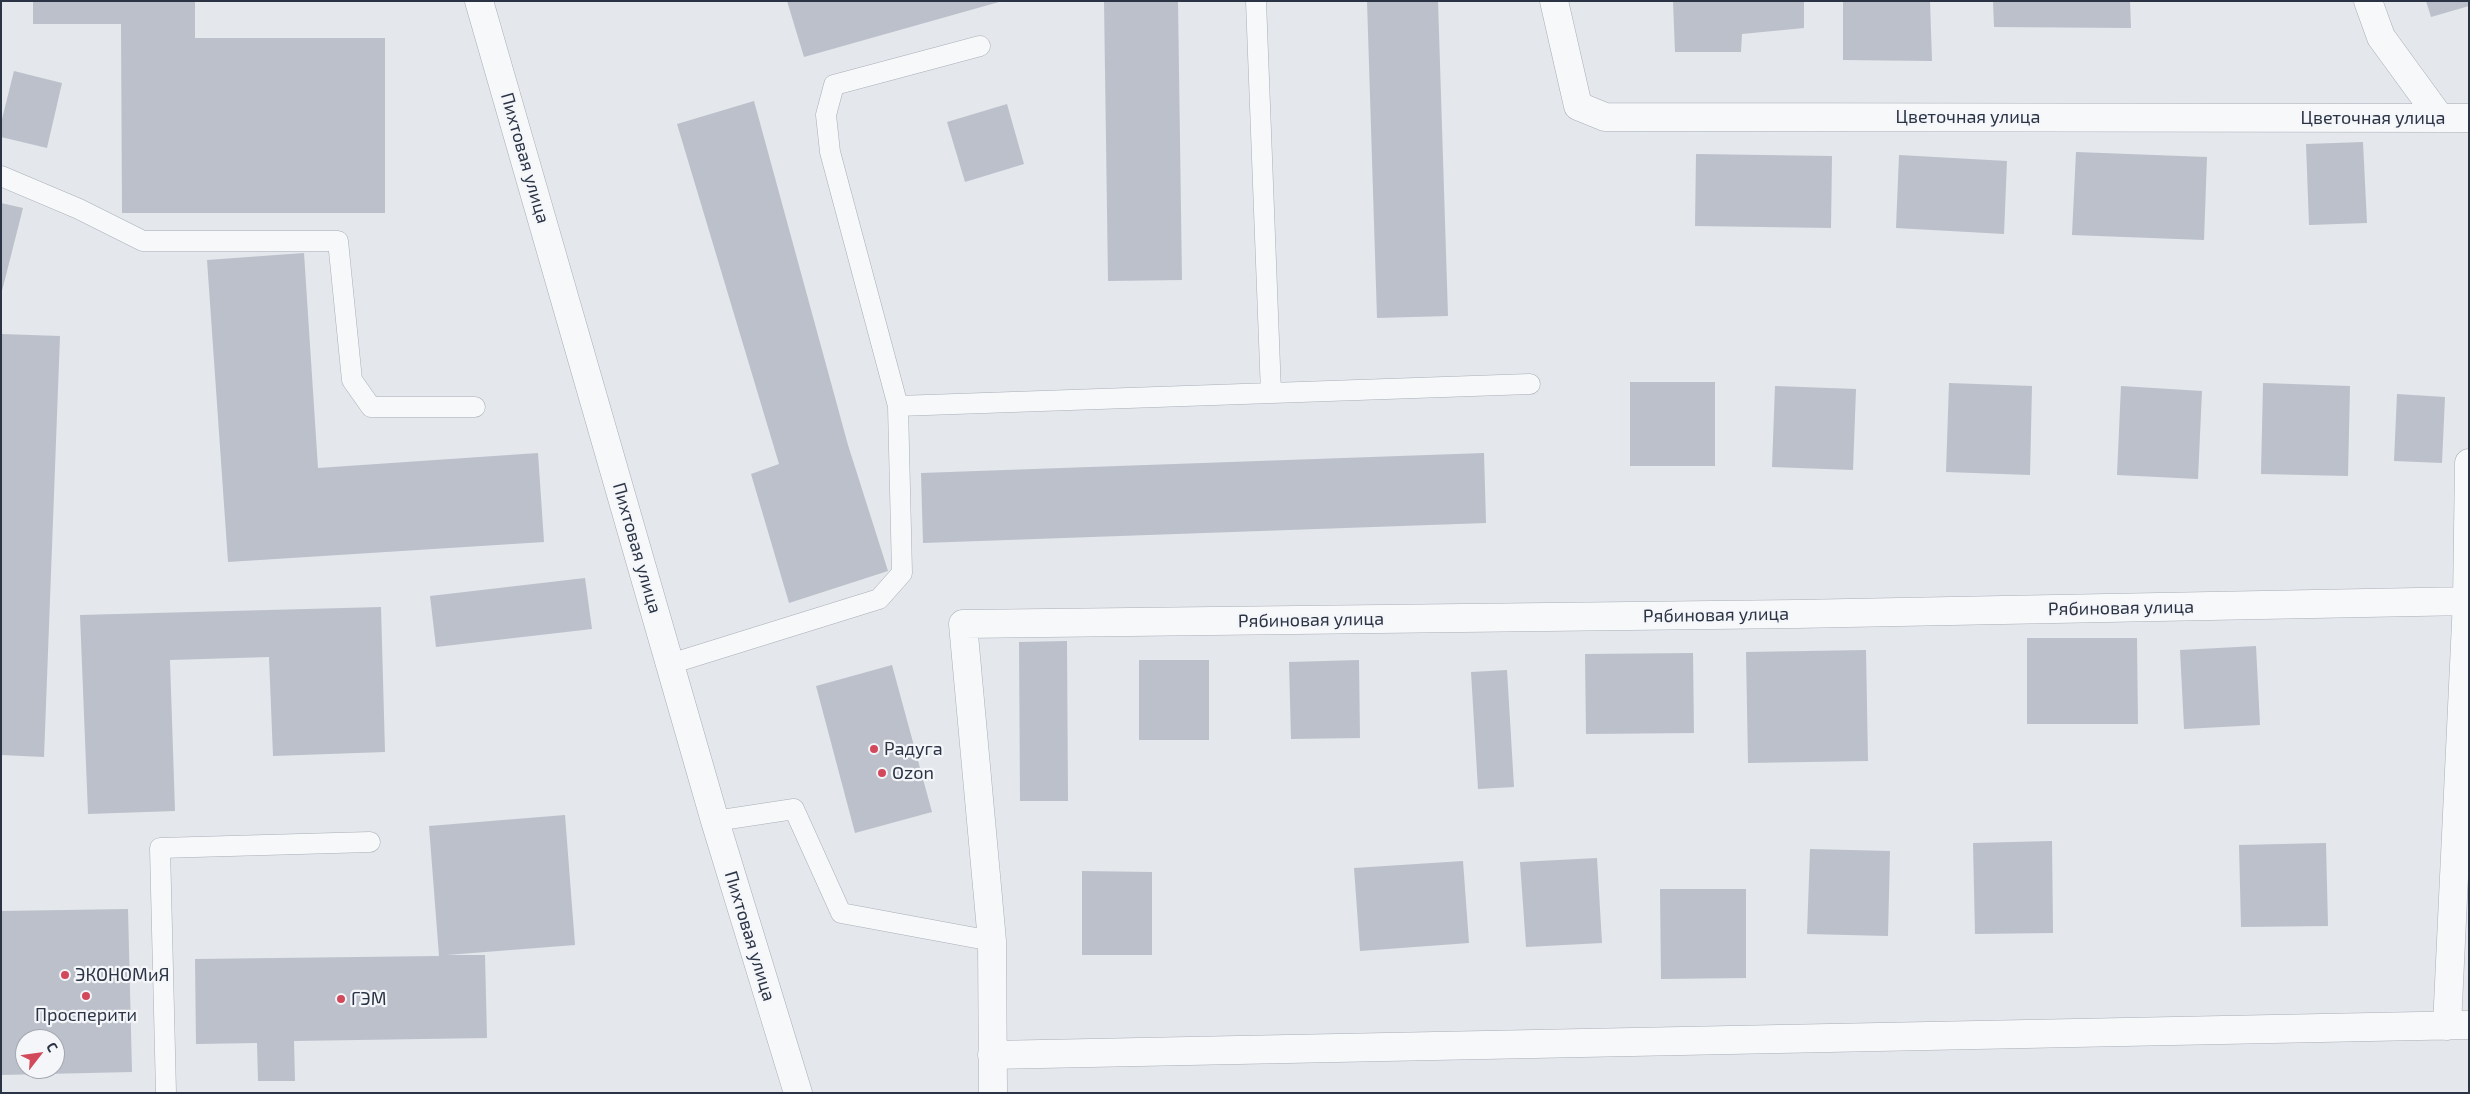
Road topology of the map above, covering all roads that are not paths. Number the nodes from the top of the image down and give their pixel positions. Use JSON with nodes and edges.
{"nodes":[{"id":1,"x":479,"y":1,"type":"edge"},
{"id":2,"x":1256,"y":1,"type":"edge"},
{"id":3,"x":1554,"y":1,"type":"edge"},
{"id":4,"x":2368,"y":1,"type":"edge"},
{"id":5,"x":980,"y":46,"type":"dead end"},
{"id":6,"x":2440,"y":118,"type":"junction"},
{"id":7,"x":2469,"y":118,"type":"edge"},
{"id":8,"x":1,"y":176,"type":"edge"},
{"id":9,"x":1530,"y":384,"type":"dead end"},
{"id":10,"x":1271,"y":393,"type":"junction"},
{"id":11,"x":898,"y":406,"type":"junction"},
{"id":12,"x":475,"y":407,"type":"dead end"},
{"id":13,"x":2469,"y":463,"type":"edge"},
{"id":14,"x":2468,"y":601,"type":"edge"},
{"id":15,"x":670,"y":664,"type":"junction"},
{"id":16,"x":715,"y":821,"type":"junction"},
{"id":17,"x":370,"y":842,"type":"dead end"},
{"id":18,"x":992,"y":942,"type":"junction"},
{"id":19,"x":2458,"y":1025,"type":"edge"},
{"id":20,"x":992,"y":1054,"type":"junction"},
{"id":21,"x":166,"y":1093,"type":"edge"},
{"id":22,"x":798,"y":1093,"type":"edge"},
{"id":23,"x":993,"y":1093,"type":"edge"}],
"edges":[{"from":1,"to":15,"type":"street","name":"Пихтовая улица"},
{"from":2,"to":10,"type":"lane"},
{"from":3,"to":6,"type":"street","name":"Цветочная улица"},
{"from":4,"to":6,"type":"street"},
{"from":5,"to":11,"type":"lane"},
{"from":6,"to":7,"type":"street","name":"Цветочная улица"},
{"from":8,"to":12,"type":"lane"},
{"from":9,"to":10,"type":"lane"},
{"from":10,"to":11,"type":"lane"},
{"from":11,"to":15,"type":"lane"},
{"from":13,"to":14,"type":"street"},
{"from":14,"to":18,"type":"street","name":"Рябиновая улица"},
{"from":14,"to":19,"type":"street"},
{"from":15,"to":16,"type":"street","name":"Пихтовая улица"},
{"from":16,"to":18,"type":"lane"},
{"from":16,"to":22,"type":"street","name":"Пихтовая улица"},
{"from":17,"to":21,"type":"lane"},
{"from":18,"to":20,"type":"street"},
{"from":19,"to":20,"type":"street"},
{"from":20,"to":23,"type":"street"}]}
